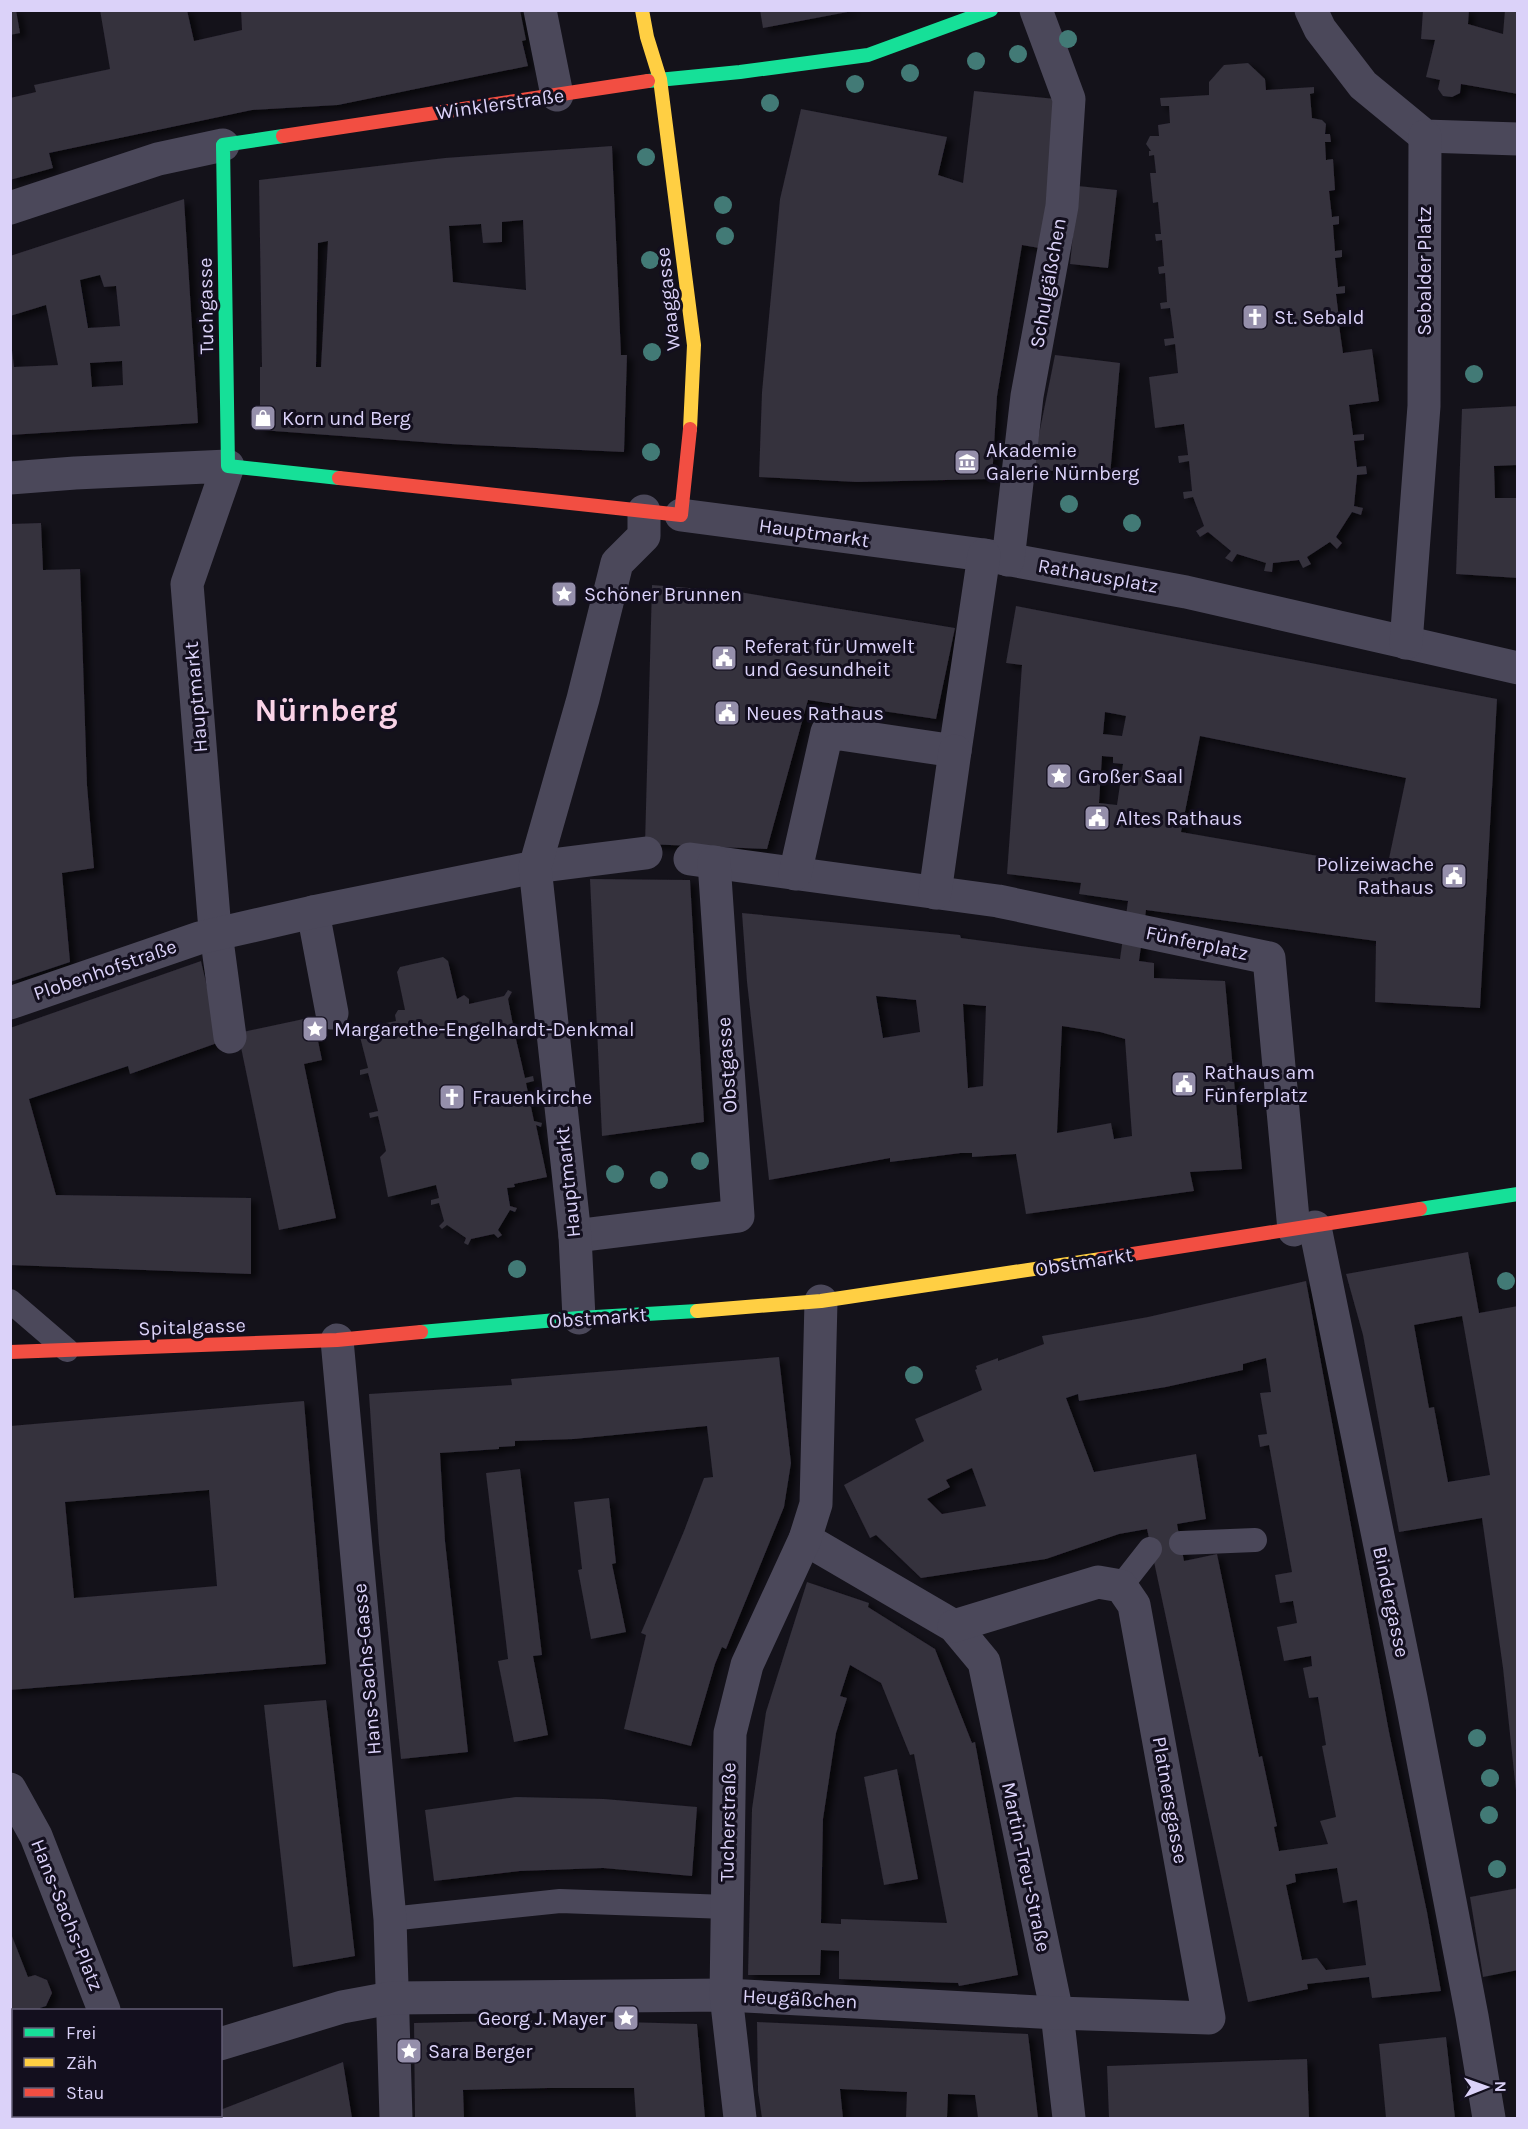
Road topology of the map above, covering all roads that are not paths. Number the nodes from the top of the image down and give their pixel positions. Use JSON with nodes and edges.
{"nodes":[{"id":1,"x":540,"y":10,"type":"edge"},
{"id":2,"x":642,"y":10,"type":"edge"},
{"id":3,"x":991,"y":10,"type":"edge"},
{"id":4,"x":1036,"y":10,"type":"edge"},
{"id":5,"x":1311,"y":10,"type":"edge"},
{"id":6,"x":660,"y":79,"type":"junction"},
{"id":7,"x":557,"y":95,"type":"junction"},
{"id":8,"x":1425,"y":136,"type":"junction"},
{"id":9,"x":1518,"y":139,"type":"edge"},
{"id":10,"x":223,"y":145,"type":"junction"},
{"id":11,"x":10,"y":208,"type":"edge"},
{"id":12,"x":228,"y":466,"type":"junction"},
{"id":13,"x":10,"y":478,"type":"edge"},
{"id":14,"x":644,"y":512,"type":"junction"},
{"id":15,"x":681,"y":515,"type":"junction"},
{"id":16,"x":996,"y":557,"type":"junction"},
{"id":17,"x":1406,"y":643,"type":"junction"},
{"id":18,"x":1518,"y":668,"type":"edge"},
{"id":19,"x":955,"y":751,"type":"junction"},
{"id":20,"x":646,"y":853,"type":"dead end"},
{"id":21,"x":795,"y":874,"type":"junction"},
{"id":22,"x":536,"y":880,"type":"junction"},
{"id":23,"x":935,"y":892,"type":"junction"},
{"id":24,"x":313,"y":912,"type":"junction"},
{"id":25,"x":208,"y":936,"type":"junction"},
{"id":26,"x":10,"y":1003,"type":"edge"},
{"id":27,"x":332,"y":1013,"type":"dead end"},
{"id":28,"x":230,"y":1037,"type":"dead end"},
{"id":29,"x":1518,"y":1194,"type":"edge"},
{"id":30,"x":1304,"y":1228,"type":"junction"},
{"id":31,"x":575,"y":1236,"type":"junction"},
{"id":32,"x":10,"y":1300,"type":"edge"},
{"id":33,"x":821,"y":1301,"type":"junction"},
{"id":34,"x":579,"y":1318,"type":"junction"},
{"id":35,"x":376,"y":1337,"type":"joint"},
{"id":36,"x":338,"y":1340,"type":"junction"},
{"id":37,"x":67,"y":1350,"type":"junction"},
{"id":38,"x":10,"y":1352,"type":"edge"},
{"id":39,"x":805,"y":1539,"type":"junction"},
{"id":40,"x":1255,"y":1540,"type":"dead end"},
{"id":41,"x":1181,"y":1543,"type":"dead end"},
{"id":42,"x":1150,"y":1550,"type":"dead end"},
{"id":43,"x":1121,"y":1586,"type":"junction"},
{"id":44,"x":954,"y":1626,"type":"junction"},
{"id":45,"x":10,"y":1789,"type":"edge"},
{"id":46,"x":727,"y":1907,"type":"junction"},
{"id":47,"x":390,"y":1919,"type":"junction"},
{"id":48,"x":726,"y":1995,"type":"junction"},
{"id":49,"x":391,"y":1998,"type":"junction"},
{"id":50,"x":104,"y":2009,"type":"edge"},
{"id":51,"x":1057,"y":2013,"type":"junction"},
{"id":52,"x":1209,"y":2018,"type":"joint"},
{"id":53,"x":222,"y":2043,"type":"edge"},
{"id":54,"x":396,"y":2118,"type":"edge"},
{"id":55,"x":740,"y":2118,"type":"edge"},
{"id":56,"x":1069,"y":2118,"type":"edge"},
{"id":57,"x":1489,"y":2118,"type":"edge"}],
"edges":[{"from":1,"to":7,"type":"street"},
{"from":2,"to":6,"type":"street","name":"Waaggasse"},
{"from":3,"to":6,"type":"street","name":"Winklerstraße"},
{"from":4,"to":16,"type":"street","name":"Schulgäßchen"},
{"from":5,"to":8,"type":"street"},
{"from":6,"to":7,"type":"street","name":"Winklerstraße"},
{"from":6,"to":15,"type":"street","name":"Waaggasse"},
{"from":7,"to":10,"type":"street","name":"Winklerstraße"},
{"from":8,"to":9,"type":"street"},
{"from":8,"to":17,"type":"street","name":"Sebalder Platz"},
{"from":10,"to":11,"type":"street","name":"Winklerstraße"},
{"from":10,"to":12,"type":"street","name":"Tuchgasse"},
{"from":12,"to":13,"type":"street","name":"Hauptmarkt"},
{"from":12,"to":14,"type":"street","name":"Hauptmarkt"},
{"from":12,"to":25,"type":"street","name":"Hauptmarkt"},
{"from":14,"to":15,"type":"street","name":"Hauptmarkt"},
{"from":14,"to":22,"type":"street","name":"Hauptmarkt"},
{"from":15,"to":16,"type":"street","name":"Hauptmarkt"},
{"from":16,"to":17,"type":"street","name":"Rathausplatz"},
{"from":16,"to":19,"type":"street"},
{"from":17,"to":18,"type":"street","name":"Rathausplatz"},
{"from":19,"to":21,"type":"street"},
{"from":19,"to":23,"type":"street"},
{"from":20,"to":22,"type":"street"},
{"from":21,"to":23,"type":"street"},
{"from":21,"to":31,"type":"street","name":"Obstgasse"},
{"from":22,"to":24,"type":"street"},
{"from":22,"to":31,"type":"street","name":"Hauptmarkt"},
{"from":23,"to":30,"type":"street","name":"Fünferplatz"},
{"from":24,"to":25,"type":"street"},
{"from":24,"to":27,"type":"street"},
{"from":25,"to":26,"type":"street","name":"Plobenhofstraße"},
{"from":25,"to":28,"type":"street","name":"Hauptmarkt"},
{"from":29,"to":30,"type":"street"},
{"from":30,"to":33,"type":"street","name":"Obstmarkt"},
{"from":30,"to":57,"type":"street","name":"Bindergasse"},
{"from":31,"to":34,"type":"street","name":"Hauptmarkt"},
{"from":32,"to":37,"type":"lane"},
{"from":33,"to":34,"type":"street","name":"Obstmarkt"},
{"from":33,"to":39,"type":"street"},
{"from":34,"to":35,"type":"street","name":"Obstmarkt"},
{"from":35,"to":36,"type":"street","name":"Spitalgasse"},
{"from":36,"to":37,"type":"street","name":"Spitalgasse"},
{"from":36,"to":47,"type":"street","name":"Hans-Sachs-Gasse"},
{"from":37,"to":38,"type":"street","name":"Spitalgasse"},
{"from":39,"to":44,"type":"street","name":"Martin-Treu-Straße"},
{"from":39,"to":46,"type":"street","name":"Tucherstraße"},
{"from":40,"to":41,"type":"lane"},
{"from":42,"to":43,"type":"lane"},
{"from":43,"to":44,"type":"street"},
{"from":43,"to":52,"type":"street","name":"Platnersgasse"},
{"from":44,"to":51,"type":"street","name":"Martin-Treu-Straße"},
{"from":45,"to":50,"type":"street","name":"Hans-Sachs-Platz"},
{"from":46,"to":47,"type":"lane"},
{"from":46,"to":48,"type":"street","name":"Tucherstraße"},
{"from":47,"to":49,"type":"street","name":"Hans-Sachs-Gasse"},
{"from":48,"to":49,"type":"street","name":"Heugäßchen"},
{"from":48,"to":51,"type":"street","name":"Heugäßchen"},
{"from":48,"to":55,"type":"street","name":"Tucherstraße"},
{"from":49,"to":53,"type":"street"},
{"from":49,"to":54,"type":"street","name":"Hans-Sachs-Gasse"},
{"from":51,"to":52,"type":"street","name":"Heugäßchen"},
{"from":51,"to":56,"type":"street","name":"Martin-Treu-Straße"}]}
